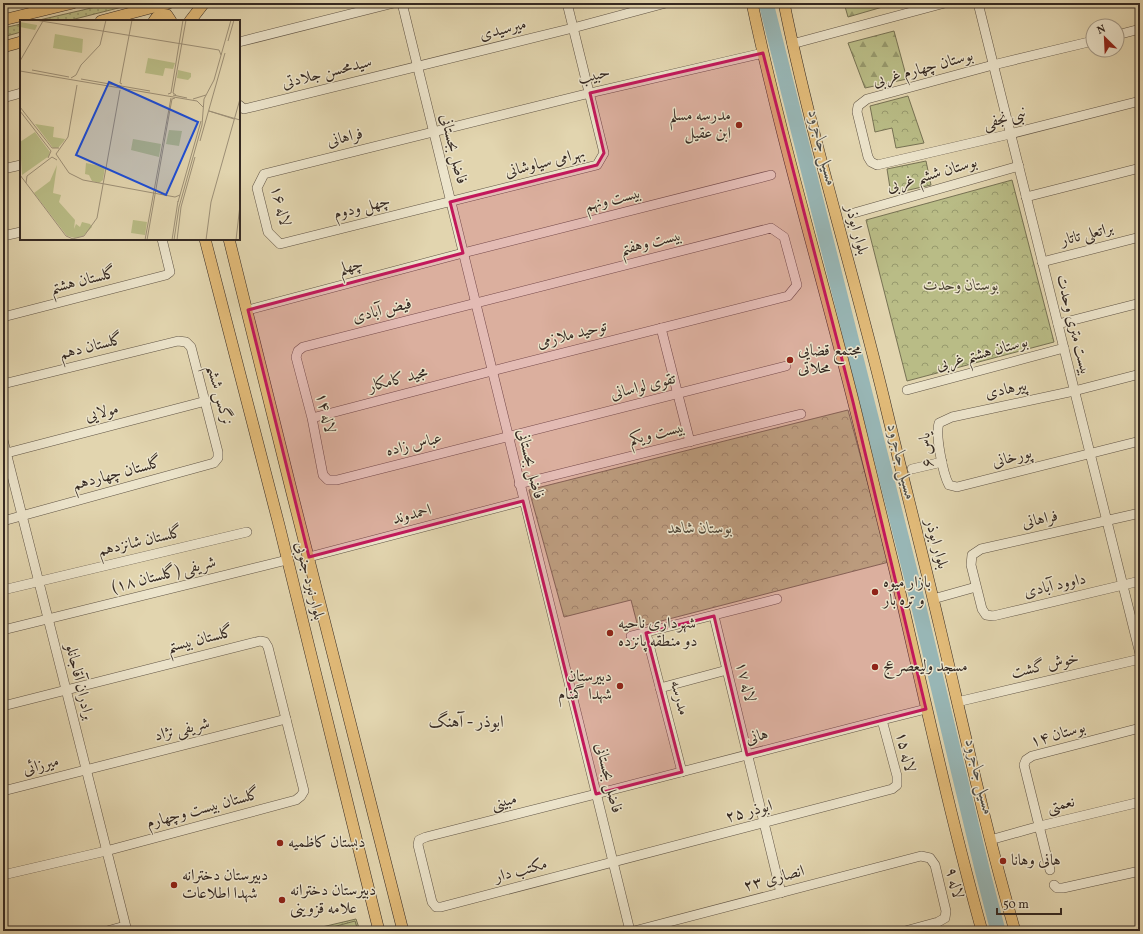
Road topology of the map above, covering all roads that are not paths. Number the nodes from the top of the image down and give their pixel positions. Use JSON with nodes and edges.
{"nodes":[{"id":1,"x":71,"y":3,"type":"edge"},
{"id":2,"x":169,"y":3,"type":"edge"},
{"id":3,"x":204,"y":3,"type":"edge"},
{"id":4,"x":394,"y":3,"type":"edge"},
{"id":5,"x":402,"y":3,"type":"edge"},
{"id":6,"x":567,"y":3,"type":"edge"},
{"id":7,"x":666,"y":3,"type":"edge"},
{"id":8,"x":752,"y":3,"type":"edge"},
{"id":9,"x":784,"y":3,"type":"edge"},
{"id":10,"x":945,"y":3,"type":"edge"},
{"id":11,"x":978,"y":3,"type":"edge"},
{"id":12,"x":3,"y":20,"type":"edge"},
{"id":13,"x":105,"y":20,"type":"edge"},
{"id":14,"x":154,"y":20,"type":"edge"},
{"id":15,"x":170,"y":20,"type":"edge"},
{"id":16,"x":191,"y":20,"type":"edge"},
{"id":17,"x":573,"y":28,"type":"junction"},
{"id":18,"x":1140,"y":29,"type":"edge"},
{"id":19,"x":1125,"y":33,"type":"edge"},
{"id":20,"x":20,"y":42,"type":"edge"},
{"id":21,"x":240,"y":42,"type":"edge"},
{"id":22,"x":1085,"y":43,"type":"edge"},
{"id":23,"x":792,"y":44,"type":"junction"},
{"id":24,"x":3,"y":47,"type":"edge"},
{"id":25,"x":763,"y":54,"type":"junction"},
{"id":26,"x":994,"y":65,"type":"junction"},
{"id":27,"x":417,"y":66,"type":"junction"},
{"id":28,"x":20,"y":93,"type":"edge"},
{"id":29,"x":590,"y":93,"type":"junction"},
{"id":30,"x":3,"y":98,"type":"edge"},
{"id":31,"x":1140,"y":101,"type":"edge"},
{"id":32,"x":241,"y":107,"type":"edge"},
{"id":33,"x":433,"y":131,"type":"junction"},
{"id":34,"x":1010,"y":134,"type":"junction"},
{"id":35,"x":20,"y":165,"type":"edge"},
{"id":36,"x":877,"y":165,"type":"joint"},
{"id":37,"x":1019,"y":166,"type":"junction"},
{"id":38,"x":1140,"y":168,"type":"edge"},
{"id":39,"x":3,"y":169,"type":"edge"},
{"id":40,"x":264,"y":174,"type":"joint"},
{"id":41,"x":771,"y":175,"type":"dead end"},
{"id":42,"x":1026,"y":197,"type":"junction"},
{"id":43,"x":450,"y":202,"type":"junction"},
{"id":44,"x":854,"y":213,"type":"dead end"},
{"id":45,"x":20,"y":232,"type":"edge"},
{"id":46,"x":3,"y":236,"type":"edge"},
{"id":47,"x":1140,"y":237,"type":"edge"},
{"id":48,"x":162,"y":240,"type":"edge"},
{"id":49,"x":205,"y":240,"type":"edge"},
{"id":50,"x":229,"y":240,"type":"edge"},
{"id":51,"x":280,"y":244,"type":"joint"},
{"id":52,"x":463,"y":253,"type":"junction"},
{"id":53,"x":1042,"y":262,"type":"junction"},
{"id":54,"x":797,"y":285,"type":"joint"},
{"id":55,"x":1140,"y":303,"type":"edge"},
{"id":56,"x":475,"y":304,"type":"junction"},
{"id":57,"x":248,"y":310,"type":"junction"},
{"id":58,"x":3,"y":317,"type":"edge"},
{"id":59,"x":1058,"y":324,"type":"junction"},
{"id":60,"x":661,"y":328,"type":"junction"},
{"id":61,"x":186,"y":342,"type":"joint"},
{"id":62,"x":1064,"y":348,"type":"junction"},
{"id":63,"x":298,"y":351,"type":"joint"},
{"id":64,"x":786,"y":366,"type":"dead end"},
{"id":65,"x":492,"y":371,"type":"junction"},
{"id":66,"x":1140,"y":374,"type":"edge"},
{"id":67,"x":3,"y":384,"type":"edge"},
{"id":68,"x":908,"y":390,"type":"dead end"},
{"id":69,"x":1074,"y":391,"type":"junction"},
{"id":70,"x":678,"y":394,"type":"junction"},
{"id":71,"x":206,"y":401,"type":"junction"},
{"id":72,"x":801,"y":414,"type":"dead end"},
{"id":73,"x":312,"y":418,"type":"junction"},
{"id":74,"x":945,"y":420,"type":"joint"},
{"id":75,"x":508,"y":436,"type":"junction"},
{"id":76,"x":3,"y":440,"type":"edge"},
{"id":77,"x":1140,"y":441,"type":"edge"},
{"id":78,"x":690,"y":442,"type":"junction"},
{"id":79,"x":5,"y":453,"type":"edge"},
{"id":80,"x":1090,"y":454,"type":"junction"},
{"id":81,"x":218,"y":458,"type":"joint"},
{"id":82,"x":942,"y":462,"type":"junction"},
{"id":83,"x":912,"y":469,"type":"dead end"},
{"id":84,"x":946,"y":478,"type":"joint"},
{"id":85,"x":328,"y":480,"type":"joint"},
{"id":86,"x":519,"y":484,"type":"junction"},
{"id":87,"x":523,"y":501,"type":"junction"},
{"id":88,"x":1140,"y":513,"type":"edge"},
{"id":89,"x":22,"y":516,"type":"junction"},
{"id":90,"x":3,"y":521,"type":"edge"},
{"id":91,"x":1106,"y":521,"type":"junction"},
{"id":92,"x":248,"y":532,"type":"dead end"},
{"id":93,"x":309,"y":557,"type":"junction"},
{"id":94,"x":287,"y":560,"type":"junction"},
{"id":95,"x":38,"y":581,"type":"junction"},
{"id":96,"x":1140,"y":581,"type":"edge"},
{"id":97,"x":1123,"y":585,"type":"junction"},
{"id":98,"x":976,"y":587,"type":"junction"},
{"id":99,"x":3,"y":590,"type":"edge"},
{"id":100,"x":777,"y":599,"type":"dead end"},
{"id":101,"x":933,"y":599,"type":"junction"},
{"id":102,"x":714,"y":616,"type":"junction"},
{"id":103,"x":48,"y":619,"type":"junction"},
{"id":104,"x":3,"y":630,"type":"edge"},
{"id":105,"x":646,"y":633,"type":"junction"},
{"id":106,"x":631,"y":636,"type":"dead end"},
{"id":107,"x":1140,"y":654,"type":"edge"},
{"id":108,"x":1140,"y":659,"type":"edge"},
{"id":109,"x":727,"y":670,"type":"junction"},
{"id":110,"x":660,"y":688,"type":"junction"},
{"id":111,"x":66,"y":689,"type":"junction"},
{"id":112,"x":957,"y":702,"type":"junction"},
{"id":113,"x":3,"y":706,"type":"edge"},
{"id":114,"x":926,"y":709,"type":"junction"},
{"id":115,"x":286,"y":719,"type":"junction"},
{"id":116,"x":882,"y":720,"type":"junction"},
{"id":117,"x":1140,"y":728,"type":"edge"},
{"id":118,"x":747,"y":755,"type":"junction"},
{"id":119,"x":86,"y":769,"type":"junction"},
{"id":120,"x":682,"y":772,"type":"junction"},
{"id":121,"x":892,"y":790,"type":"joint"},
{"id":122,"x":3,"y":791,"type":"edge"},
{"id":123,"x":596,"y":794,"type":"junction"},
{"id":124,"x":1140,"y":802,"type":"edge"},
{"id":125,"x":764,"y":823,"type":"junction"},
{"id":126,"x":1040,"y":826,"type":"junction"},
{"id":127,"x":990,"y":840,"type":"junction"},
{"id":128,"x":106,"y":850,"type":"junction"},
{"id":129,"x":921,"y":856,"type":"joint"},
{"id":130,"x":613,"y":862,"type":"junction"},
{"id":131,"x":1050,"y":870,"type":"dead end"},
{"id":132,"x":1140,"y":871,"type":"edge"},
{"id":133,"x":3,"y":875,"type":"edge"},
{"id":134,"x":1054,"y":885,"type":"dead end"},
{"id":135,"x":781,"y":893,"type":"junction"},
{"id":136,"x":436,"y":907,"type":"joint"},
{"id":137,"x":126,"y":929,"type":"edge"},
{"id":138,"x":980,"y":929,"type":"edge"},
{"id":139,"x":1017,"y":929,"type":"edge"},
{"id":140,"x":107,"y":931,"type":"edge"},
{"id":141,"x":379,"y":931,"type":"edge"},
{"id":142,"x":403,"y":931,"type":"edge"},
{"id":143,"x":630,"y":931,"type":"edge"},
{"id":144,"x":634,"y":931,"type":"edge"},
{"id":145,"x":905,"y":931,"type":"edge"}],
"edges":[{"from":1,"to":12,"type":"main road"},
{"from":2,"to":13,"type":"main road"},
{"from":3,"to":16,"type":"main road"},
{"from":4,"to":21,"type":"street"},
{"from":5,"to":27,"type":"street","name":"فاضل بجستانی"},
{"from":6,"to":17,"type":"street","name":"بهرامی سیاوشانی"},
{"from":7,"to":17,"type":"street","name":"میرسیدی"},
{"from":8,"to":25,"type":"main road"},
{"from":9,"to":23,"type":"main road","name":"بلوار ابوذر"},
{"from":10,"to":23,"type":"street"},
{"from":11,"to":26,"type":"street","name":"بیست متری وحدت"},
{"from":14,"to":15,"type":"main road"},
{"from":17,"to":27,"type":"street","name":"میرسیدی"},
{"from":17,"to":29,"type":"street","name":"بهرامی سیاوشانی"},
{"from":18,"to":19,"type":"street"},
{"from":20,"to":24,"type":"main road"},
{"from":22,"to":26,"type":"street","name":"بوستان چهارم غربی"},
{"from":23,"to":101,"type":"main road","name":"بلوار ابوذر"},
{"from":25,"to":29,"type":"street","name":"حبیب"},
{"from":25,"to":114,"type":"main road"},
{"from":26,"to":34,"type":"street","name":"بیست متری وحدت"},
{"from":26,"to":36,"type":"street","name":"بوستان چهارم غربی"},
{"from":27,"to":32,"type":"street","name":"سیدمحسن جلادتی"},
{"from":27,"to":33,"type":"street","name":"فاضل بجستانی"},
{"from":28,"to":30,"type":"street"},
{"from":29,"to":33,"type":"street","name":"حبیب"},
{"from":29,"to":43,"type":"street","name":"بهرامی سیاوشانی"},
{"from":31,"to":34,"type":"street","name":"نبی نجفی"},
{"from":33,"to":40,"type":"street","name":"فراهانی"},
{"from":33,"to":43,"type":"street","name":"فاضل بجستانی"},
{"from":34,"to":36,"type":"street","name":"نبی نجفی"},
{"from":34,"to":37,"type":"street","name":"بیست متری وحدت"},
{"from":35,"to":39,"type":"street"},
{"from":37,"to":42,"type":"street","name":"بیست متری وحدت"},
{"from":37,"to":44,"type":"street","name":"بوستان ششم غربی"},
{"from":38,"to":42,"type":"street"},
{"from":40,"to":51,"type":"street","name":"لاله ۱۶"},
{"from":41,"to":52,"type":"street","name":"بیست ونهم"},
{"from":42,"to":53,"type":"street","name":"بیست متری وحدت"},
{"from":43,"to":51,"type":"street","name":"چهل ودوم"},
{"from":43,"to":52,"type":"street","name":"فاضل بجستانی"},
{"from":45,"to":46,"type":"street"},
{"from":47,"to":53,"type":"street","name":"براتعلی تاتار"},
{"from":48,"to":58,"type":"street","name":"گلستان هشتم"},
{"from":49,"to":94,"type":"main road","name":"بلوار نبرد جنوبی"},
{"from":50,"to":57,"type":"main road","name":"بلوار نبرد جنوبی"},
{"from":52,"to":56,"type":"street","name":"فاضل بجستانی"},
{"from":52,"to":57,"type":"street","name":"چهلم"},
{"from":53,"to":59,"type":"street","name":"بیست متری وحدت"},
{"from":54,"to":56,"type":"street","name":"بیست وهفتم"},
{"from":54,"to":60,"type":"street","name":"توحید ملازمی"},
{"from":55,"to":59,"type":"street"},
{"from":56,"to":63,"type":"street","name":"فیض آبادی"},
{"from":56,"to":65,"type":"street","name":"فاضل بجستانی"},
{"from":57,"to":93,"type":"main road","name":"بلوار نبرد جنوبی"},
{"from":59,"to":62,"type":"street","name":"بیست متری وحدت"},
{"from":60,"to":65,"type":"street","name":"توحید ملازمی"},
{"from":60,"to":70,"type":"street"},
{"from":61,"to":67,"type":"street","name":"گلستان دهم"},
{"from":61,"to":71,"type":"street","name":"نرگس ششم"},
{"from":62,"to":68,"type":"street","name":"بوستان هشتم غربی"},
{"from":62,"to":69,"type":"street","name":"بیست متری وحدت"},
{"from":63,"to":73,"type":"street","name":"لاله ۱۴"},
{"from":64,"to":70,"type":"street","name":"تقوی لواسانی"},
{"from":65,"to":73,"type":"street","name":"مجید کامکار"},
{"from":65,"to":75,"type":"street","name":"فاضل بجستانی"},
{"from":66,"to":69,"type":"street","name":"پیرهادی"},
{"from":69,"to":74,"type":"street","name":"پیرهادی"},
{"from":69,"to":80,"type":"street","name":"بیست متری وحدت"},
{"from":70,"to":75,"type":"street","name":"تقوی لواسانی"},
{"from":70,"to":78,"type":"street"},
{"from":71,"to":79,"type":"street","name":"مولایی"},
{"from":71,"to":81,"type":"street","name":"نرگس ششم"},
{"from":72,"to":78,"type":"street","name":"بیست ویکم"},
{"from":73,"to":85,"type":"street","name":"لاله ۱۴"},
{"from":74,"to":82,"type":"street","name":"یاس ۶"},
{"from":75,"to":85,"type":"street","name":"عباس زاده"},
{"from":75,"to":86,"type":"street","name":"فاضل بجستانی"},
{"from":76,"to":79,"type":"street","name":"برادران آقاجانلو"},
{"from":77,"to":80,"type":"street"},
{"from":78,"to":86,"type":"street","name":"بیست ویکم"},
{"from":79,"to":89,"type":"street","name":"برادران آقاجانلو"},
{"from":80,"to":84,"type":"street","name":"پورخانی"},
{"from":80,"to":91,"type":"street","name":"بیست متری وحدت"},
{"from":81,"to":89,"type":"street","name":"گلستان چهاردهم"},
{"from":82,"to":83,"type":"street"},
{"from":82,"to":84,"type":"street","name":"یاس ۶"},
{"from":86,"to":87,"type":"street","name":"فاضل بجستانی"},
{"from":87,"to":93,"type":"street","name":"احمدوند"},
{"from":87,"to":123,"type":"street","name":"فاضل بجستانی"},
{"from":88,"to":91,"type":"street","name":"فراهانی"},
{"from":89,"to":90,"type":"street","name":"گلستان چهاردهم"},
{"from":89,"to":95,"type":"street","name":"برادران آقاجانلو"},
{"from":91,"to":97,"type":"street","name":"بیست متری وحدت"},
{"from":91,"to":98,"type":"street","name":"فراهانی"},
{"from":92,"to":95,"type":"street","name":"گلستان شانزدهم"},
{"from":93,"to":142,"type":"main road","name":"بلوار نبرد جنوبی"},
{"from":94,"to":103,"type":"street","name":"شریفی (گلستان ۱۸)"},
{"from":94,"to":141,"type":"main road","name":"بلوار نبرد جنوبی"},
{"from":95,"to":99,"type":"street","name":"گلستان شانزدهم"},
{"from":95,"to":103,"type":"street","name":"برادران آقاجانلو"},
{"from":96,"to":97,"type":"street","name":"داوود آبادی"},
{"from":97,"to":98,"type":"street","name":"داوود آبادی"},
{"from":97,"to":107,"type":"street","name":"بیست متری وحدت"},
{"from":98,"to":101,"type":"street"},
{"from":100,"to":102,"type":"street"},
{"from":101,"to":112,"type":"main road","name":"بلوار ابوذر"},
{"from":102,"to":105,"type":"street"},
{"from":102,"to":109,"type":"street","name":"لاله ۱۷"},
{"from":103,"to":104,"type":"street","name":"شریفی (گلستان ۱۸)"},
{"from":103,"to":111,"type":"street","name":"برادران آقاجانلو"},
{"from":105,"to":106,"type":"street"},
{"from":105,"to":110,"type":"street","name":"مدرسه"},
{"from":108,"to":112,"type":"street","name":"خوش گشت"},
{"from":109,"to":110,"type":"street"},
{"from":109,"to":118,"type":"street","name":"لاله ۱۷"},
{"from":110,"to":120,"type":"street","name":"مدرسه"},
{"from":111,"to":113,"type":"street"},
{"from":111,"to":115,"type":"street","name":"گلستان بیستم"},
{"from":111,"to":119,"type":"street","name":"برادران آقاجانلو"},
{"from":112,"to":127,"type":"main road","name":"بلوار ابوذر"},
{"from":114,"to":116,"type":"street","name":"هانی"},
{"from":114,"to":138,"type":"main road"},
{"from":115,"to":119,"type":"street","name":"شریفی نژاد"},
{"from":115,"to":128,"type":"street","name":"گلستان بیست وچهارم"},
{"from":116,"to":118,"type":"street","name":"هانی"},
{"from":116,"to":121,"type":"street","name":"لاله ۱۵"},
{"from":117,"to":126,"type":"street","name":"بوستان ۱۴"},
{"from":118,"to":120,"type":"street","name":"هانی"},
{"from":118,"to":125,"type":"street","name":"لاله ۱۷"},
{"from":119,"to":122,"type":"street","name":"میرزائی"},
{"from":119,"to":128,"type":"street","name":"برادران آقاجانلو"},
{"from":120,"to":123,"type":"street","name":"هانی"},
{"from":121,"to":125,"type":"street","name":"ابوذر ۲۵"},
{"from":123,"to":130,"type":"street","name":"فاضل بجستانی"},
{"from":123,"to":136,"type":"street","name":"مبینی"},
{"from":124,"to":126,"type":"street","name":"نعمتی"},
{"from":125,"to":130,"type":"street","name":"ابوذر ۲۵"},
{"from":125,"to":135,"type":"street","name":"لاله ۱۷"},
{"from":126,"to":127,"type":"street","name":"نعمتی"},
{"from":126,"to":131,"type":"street"},
{"from":127,"to":139,"type":"main road","name":"بلوار ابوذر"},
{"from":128,"to":133,"type":"street","name":"گلستان بیست وچهارم"},
{"from":128,"to":137,"type":"street","name":"برادران آقاجانلو"},
{"from":129,"to":135,"type":"street","name":"انصاری ۲۳"},
{"from":129,"to":145,"type":"street","name":"لاله ۹"},
{"from":130,"to":136,"type":"street","name":"مکتب دار"},
{"from":130,"to":143,"type":"street","name":"فاضل بجستانی"},
{"from":132,"to":134,"type":"street"},
{"from":135,"to":144,"type":"street","name":"انصاری ۲۳"},
{"from":137,"to":140,"type":"street"}]}
